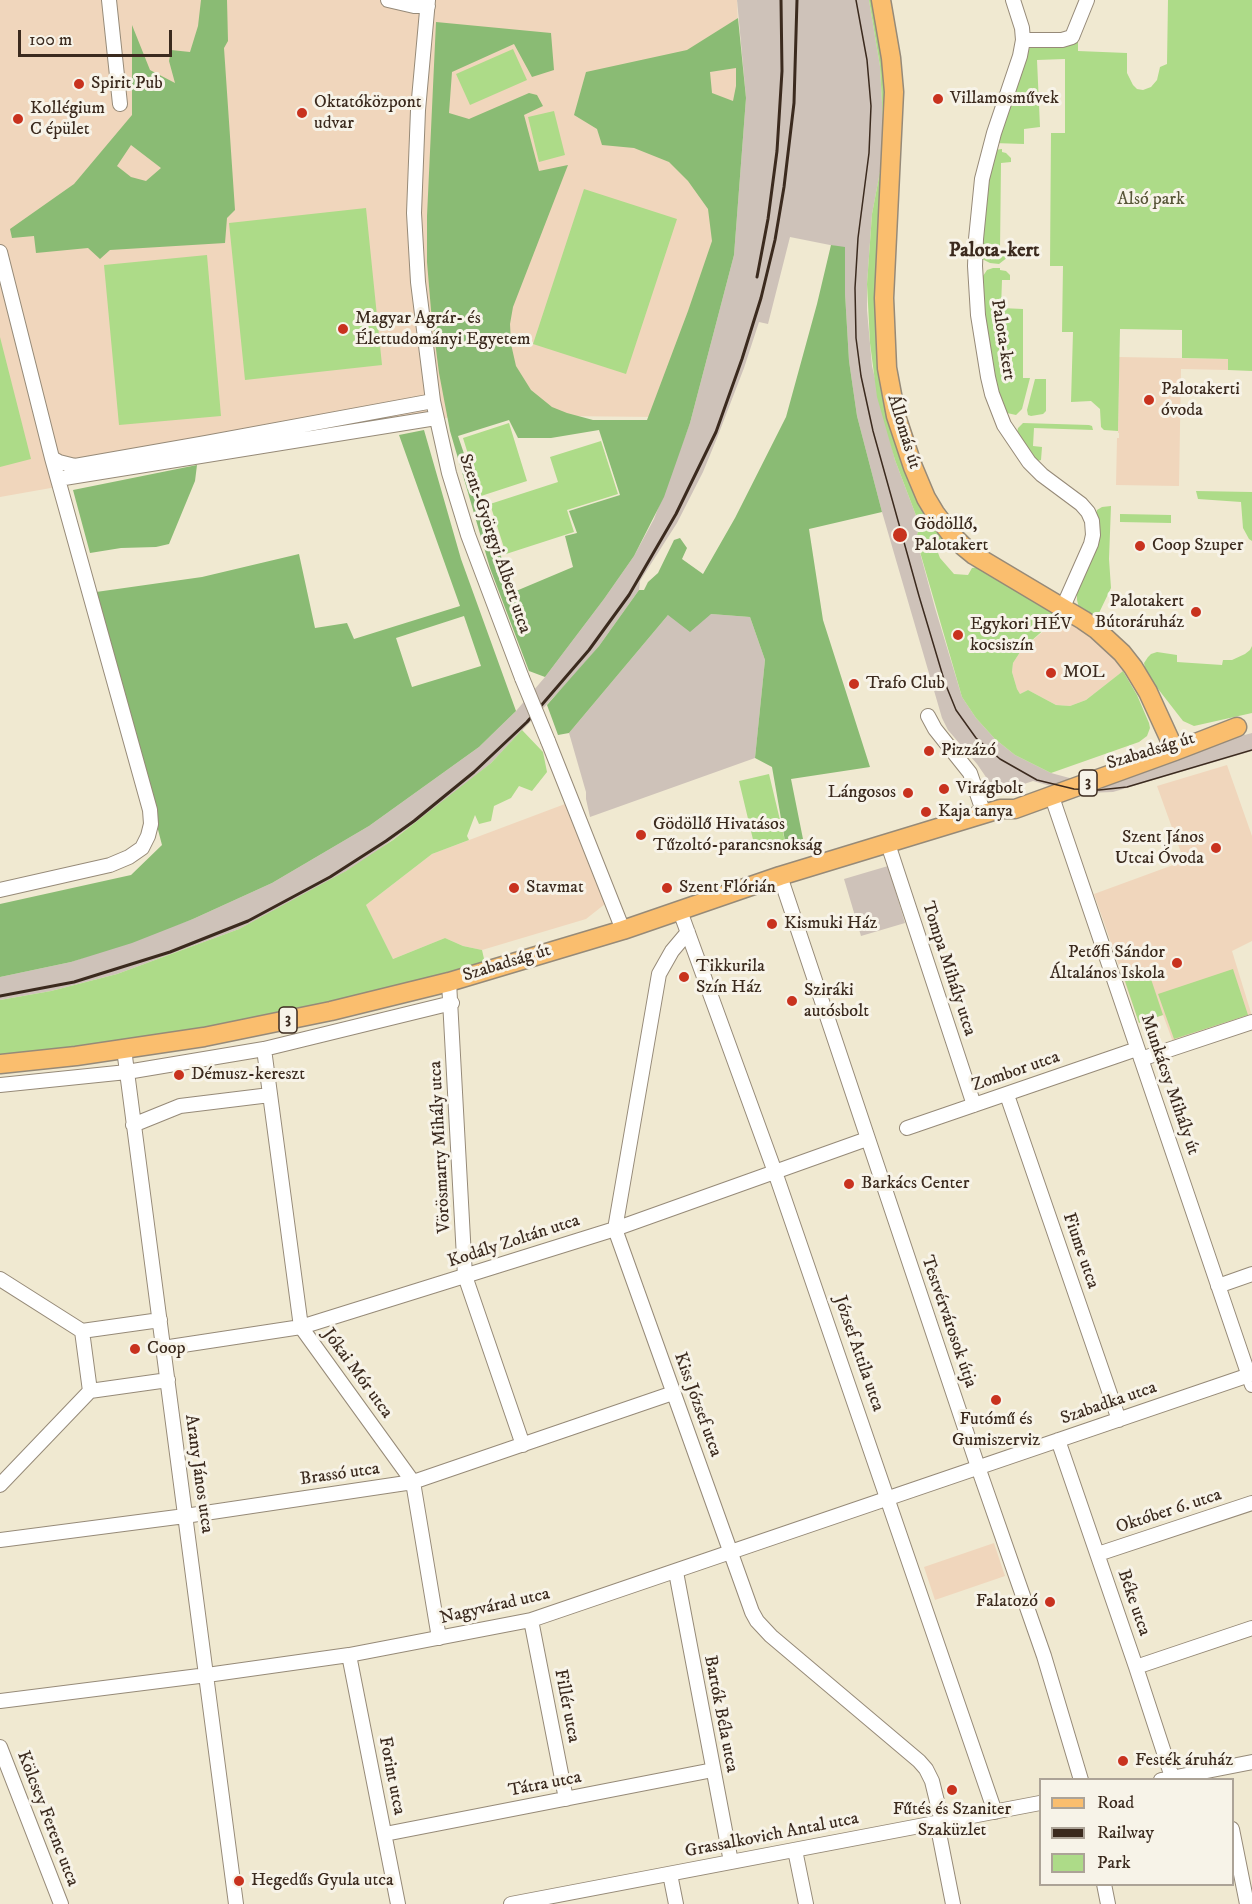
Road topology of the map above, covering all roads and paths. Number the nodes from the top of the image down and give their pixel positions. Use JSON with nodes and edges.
{"nodes":[{"id":1,"x":109,"y":0,"type":"edge"},
{"id":2,"x":388,"y":0,"type":"edge"},
{"id":3,"x":881,"y":0,"type":"edge"},
{"id":4,"x":1014,"y":0,"type":"edge"},
{"id":5,"x":1087,"y":0,"type":"edge"},
{"id":6,"x":428,"y":3,"type":"edge"},
{"id":7,"x":1023,"y":40,"type":"junction"},
{"id":8,"x":120,"y":105,"type":"dead end"},
{"id":9,"x":0,"y":252,"type":"edge"},
{"id":10,"x":433,"y":401,"type":"junction"},
{"id":11,"x":384,"y":411,"type":"junction"},
{"id":12,"x":436,"y":418,"type":"junction"},
{"id":13,"x":388,"y":426,"type":"junction"},
{"id":14,"x":207,"y":449,"type":"junction"},
{"id":15,"x":52,"y":458,"type":"junction"},
{"id":16,"x":58,"y":479,"type":"junction"},
{"id":17,"x":1063,"y":607,"type":"junction"},
{"id":18,"x":928,"y":716,"type":"dead end"},
{"id":19,"x":1244,"y":725,"type":"edge"},
{"id":20,"x":1174,"y":748,"type":"junction"},
{"id":21,"x":1052,"y":797,"type":"junction"},
{"id":22,"x":992,"y":812,"type":"junction"},
{"id":23,"x":888,"y":844,"type":"junction"},
{"id":24,"x":780,"y":876,"type":"junction"},
{"id":25,"x":0,"y":890,"type":"edge"},
{"id":26,"x":680,"y":911,"type":"junction"},
{"id":27,"x":623,"y":930,"type":"junction"},
{"id":28,"x":688,"y":932,"type":"junction"},
{"id":29,"x":449,"y":982,"type":"junction"},
{"id":30,"x":452,"y":1003,"type":"junction"},
{"id":31,"x":1252,"y":1022,"type":"edge"},
{"id":32,"x":124,"y":1049,"type":"junction"},
{"id":33,"x":264,"y":1050,"type":"junction"},
{"id":34,"x":1139,"y":1054,"type":"junction"},
{"id":35,"x":0,"y":1064,"type":"edge"},
{"id":36,"x":127,"y":1072,"type":"junction"},
{"id":37,"x":0,"y":1085,"type":"edge"},
{"id":38,"x":270,"y":1095,"type":"junction"},
{"id":39,"x":1007,"y":1095,"type":"junction"},
{"id":40,"x":974,"y":1105,"type":"junction"},
{"id":41,"x":133,"y":1125,"type":"junction"},
{"id":42,"x":907,"y":1128,"type":"dead end"},
{"id":43,"x":867,"y":1139,"type":"junction"},
{"id":44,"x":775,"y":1172,"type":"junction"},
{"id":45,"x":615,"y":1228,"type":"junction"},
{"id":46,"x":1252,"y":1274,"type":"edge"},
{"id":47,"x":465,"y":1276,"type":"junction"},
{"id":48,"x":0,"y":1279,"type":"edge"},
{"id":49,"x":1218,"y":1286,"type":"junction"},
{"id":50,"x":160,"y":1320,"type":"junction"},
{"id":51,"x":301,"y":1327,"type":"junction"},
{"id":52,"x":82,"y":1331,"type":"junction"},
{"id":53,"x":164,"y":1348,"type":"junction"},
{"id":54,"x":1251,"y":1378,"type":"edge"},
{"id":55,"x":168,"y":1380,"type":"junction"},
{"id":56,"x":90,"y":1391,"type":"junction"},
{"id":57,"x":673,"y":1393,"type":"junction"},
{"id":58,"x":1119,"y":1420,"type":"junction"},
{"id":59,"x":1058,"y":1440,"type":"junction"},
{"id":60,"x":523,"y":1445,"type":"junction"},
{"id":61,"x":978,"y":1467,"type":"junction"},
{"id":62,"x":413,"y":1482,"type":"junction"},
{"id":63,"x":0,"y":1485,"type":"edge"},
{"id":64,"x":888,"y":1498,"type":"junction"},
{"id":65,"x":1252,"y":1503,"type":"edge"},
{"id":66,"x":186,"y":1516,"type":"junction"},
{"id":67,"x":0,"y":1540,"type":"edge"},
{"id":68,"x":730,"y":1553,"type":"junction"},
{"id":69,"x":1098,"y":1554,"type":"junction"},
{"id":70,"x":676,"y":1572,"type":"junction"},
{"id":71,"x":531,"y":1620,"type":"junction"},
{"id":72,"x":1252,"y":1628,"type":"edge"},
{"id":73,"x":439,"y":1638,"type":"junction"},
{"id":74,"x":349,"y":1655,"type":"junction"},
{"id":75,"x":1136,"y":1667,"type":"junction"},
{"id":76,"x":207,"y":1675,"type":"junction"},
{"id":77,"x":0,"y":1701,"type":"edge"},
{"id":78,"x":0,"y":1747,"type":"edge"},
{"id":79,"x":1252,"y":1762,"type":"edge"},
{"id":80,"x":712,"y":1770,"type":"junction"},
{"id":81,"x":1222,"y":1774,"type":"edge"},
{"id":82,"x":1081,"y":1778,"type":"edge"},
{"id":83,"x":1167,"y":1778,"type":"edge"},
{"id":84,"x":566,"y":1799,"type":"junction"},
{"id":85,"x":1039,"y":1803,"type":"edge"},
{"id":86,"x":995,"y":1812,"type":"junction"},
{"id":87,"x":939,"y":1822,"type":"junction"},
{"id":88,"x":385,"y":1834,"type":"junction"},
{"id":89,"x":1234,"y":1834,"type":"edge"},
{"id":90,"x":795,"y":1850,"type":"junction"},
{"id":91,"x":732,"y":1862,"type":"junction"},
{"id":92,"x":670,"y":1874,"type":"junction"},
{"id":93,"x":1104,"y":1886,"type":"edge"},
{"id":94,"x":540,"y":1901,"type":"edge"},
{"id":95,"x":61,"y":1904,"type":"edge"},
{"id":96,"x":236,"y":1904,"type":"edge"},
{"id":97,"x":398,"y":1904,"type":"edge"},
{"id":98,"x":510,"y":1904,"type":"edge"},
{"id":99,"x":676,"y":1904,"type":"edge"},
{"id":100,"x":806,"y":1904,"type":"edge"},
{"id":101,"x":953,"y":1904,"type":"edge"},
{"id":102,"x":1108,"y":1904,"type":"edge"},
{"id":103,"x":1247,"y":1904,"type":"edge"}],
"edges":[{"from":1,"to":8,"type":"street"},
{"from":2,"to":6,"type":"street"},
{"from":3,"to":17,"type":"main road","name":"Állomás út"},
{"from":4,"to":7,"type":"street","name":"Palota-kert"},
{"from":5,"to":7,"type":"street"},
{"from":6,"to":10,"type":"street","name":"Szent-Györgyi Albert utca"},
{"from":7,"to":17,"type":"street","name":"Palota-kert"},
{"from":9,"to":15,"type":"street"},
{"from":10,"to":11,"type":"street"},
{"from":10,"to":12,"type":"street","name":"Szent-Györgyi Albert utca"},
{"from":11,"to":13,"type":"street"},
{"from":11,"to":14,"type":"street"},
{"from":12,"to":13,"type":"street"},
{"from":12,"to":27,"type":"street","name":"Szent-Györgyi Albert utca","bridge":true},
{"from":13,"to":14,"type":"street"},
{"from":14,"to":15,"type":"street"},
{"from":14,"to":16,"type":"street"},
{"from":15,"to":16,"type":"street"},
{"from":16,"to":25,"type":"street"},
{"from":17,"to":20,"type":"main road","name":"Állomás út"},
{"from":18,"to":22,"type":"street"},
{"from":19,"to":20,"type":"main road","name":"Szabadság út","number":"3"},
{"from":20,"to":21,"type":"main road","name":"Szabadság út","number":"3"},
{"from":20,"to":22,"type":"main road","name":"Szabadság út","number":"3"},
{"from":21,"to":22,"type":"main road","name":"Szabadság út","number":"3"},
{"from":21,"to":34,"type":"street","name":"Munkácsy Mihály út"},
{"from":22,"to":23,"type":"main road","name":"Szabadság út","number":"3"},
{"from":23,"to":24,"type":"main road","name":"Szabadság út","number":"3"},
{"from":23,"to":40,"type":"street","name":"Tompa Mihály utca"},
{"from":24,"to":26,"type":"main road","name":"Szabadság út","number":"3"},
{"from":24,"to":43,"type":"street","name":"Testvérvárosok útja"},
{"from":26,"to":27,"type":"main road","name":"Szabadság út","number":"3"},
{"from":26,"to":28,"type":"street","name":"József Attila utca"},
{"from":27,"to":29,"type":"main road","name":"Szabadság út","number":"3"},
{"from":28,"to":44,"type":"street","name":"József Attila utca"},
{"from":28,"to":45,"type":"street","name":"Kiss József utca"},
{"from":29,"to":30,"type":"street","name":"Vörösmarty Mihály utca"},
{"from":29,"to":32,"type":"main road","name":"Szabadság út","number":"3"},
{"from":30,"to":33,"type":"street","name":"Szabadság út"},
{"from":30,"to":47,"type":"street","name":"Vörösmarty Mihály utca"},
{"from":31,"to":34,"type":"street","name":"Zombor utca"},
{"from":32,"to":35,"type":"main road","name":"Szabadság út","number":"3"},
{"from":32,"to":36,"type":"street","name":"Arany János utca"},
{"from":33,"to":36,"type":"street","name":"Szabadság út"},
{"from":33,"to":38,"type":"street","name":"Jókai Mór utca"},
{"from":34,"to":39,"type":"street","name":"Zombor utca"},
{"from":34,"to":49,"type":"street","name":"Munkácsy Mihály út"},
{"from":36,"to":37,"type":"street","name":"Szabadság út"},
{"from":36,"to":41,"type":"street","name":"Arany János utca"},
{"from":38,"to":41,"type":"street"},
{"from":38,"to":51,"type":"street","name":"Jókai Mór utca"},
{"from":39,"to":40,"type":"street","name":"Zombor utca"},
{"from":39,"to":58,"type":"street","name":"Fiume utca"},
{"from":40,"to":42,"type":"street","name":"Zombor utca"},
{"from":41,"to":50,"type":"street","name":"Arany János utca"},
{"from":43,"to":44,"type":"street","name":"Kodály Zoltán utca"},
{"from":43,"to":61,"type":"street","name":"Testvérvárosok útja"},
{"from":44,"to":45,"type":"street","name":"Kodály Zoltán utca"},
{"from":44,"to":64,"type":"street","name":"József Attila utca"},
{"from":45,"to":47,"type":"street","name":"Kodály Zoltán utca"},
{"from":45,"to":57,"type":"street","name":"Kiss József utca"},
{"from":46,"to":49,"type":"street"},
{"from":47,"to":51,"type":"street","name":"Kodály Zoltán utca"},
{"from":47,"to":60,"type":"street","name":"Vörösmarty Mihály utca"},
{"from":48,"to":52,"type":"street"},
{"from":49,"to":54,"type":"street","name":"Munkácsy Mihály út"},
{"from":50,"to":52,"type":"street"},
{"from":50,"to":53,"type":"street","name":"Arany János utca"},
{"from":51,"to":53,"type":"street","name":"Kodály Zoltán utca"},
{"from":51,"to":62,"type":"street","name":"Jókai Mór utca"},
{"from":52,"to":56,"type":"street"},
{"from":53,"to":55,"type":"street","name":"Arany János utca"},
{"from":54,"to":58,"type":"street","name":"Szabadka utca"},
{"from":55,"to":56,"type":"street"},
{"from":55,"to":66,"type":"street","name":"Arany János utca"},
{"from":56,"to":63,"type":"street"},
{"from":57,"to":60,"type":"street","name":"Brassó utca"},
{"from":57,"to":68,"type":"street","name":"Kiss József utca"},
{"from":58,"to":59,"type":"street","name":"Szabadka utca"},
{"from":59,"to":61,"type":"street","name":"Szabadka utca"},
{"from":59,"to":69,"type":"street","name":"Béke utca"},
{"from":60,"to":62,"type":"street","name":"Brassó utca"},
{"from":61,"to":64,"type":"street","name":"Nagyvárad utca"},
{"from":61,"to":82,"type":"street","name":"Testvérvárosok útja"},
{"from":62,"to":66,"type":"street","name":"Brassó utca"},
{"from":62,"to":73,"type":"street","name":"Jókai Mór utca"},
{"from":64,"to":68,"type":"street","name":"Nagyvárad utca"},
{"from":64,"to":86,"type":"street","name":"József Attila utca"},
{"from":65,"to":69,"type":"street","name":"Október 6. utca"},
{"from":66,"to":67,"type":"street","name":"Brassó utca"},
{"from":66,"to":76,"type":"street","name":"Arany János utca"},
{"from":68,"to":70,"type":"street","name":"Nagyvárad utca"},
{"from":68,"to":87,"type":"street","name":"Kiss József utca"},
{"from":69,"to":75,"type":"street","name":"Béke utca"},
{"from":70,"to":71,"type":"street","name":"Nagyvárad utca"},
{"from":70,"to":80,"type":"street","name":"Bartók Béla utca"},
{"from":71,"to":73,"type":"street","name":"Nagyvárad utca"},
{"from":71,"to":84,"type":"street","name":"Fillér utca"},
{"from":72,"to":75,"type":"street"},
{"from":73,"to":74,"type":"street","name":"Nagyvárad utca"},
{"from":74,"to":76,"type":"street","name":"Nagyvárad utca"},
{"from":74,"to":88,"type":"street","name":"Forint utca"},
{"from":75,"to":83,"type":"street","name":"Béke utca"},
{"from":76,"to":77,"type":"street","name":"Nagyvárad utca"},
{"from":76,"to":96,"type":"street","name":"Arany János utca"},
{"from":78,"to":95,"type":"street","name":"Kölcsey Ferenc utca"},
{"from":79,"to":81,"type":"street"},
{"from":80,"to":84,"type":"street","name":"Tátra utca"},
{"from":80,"to":91,"type":"street","name":"Bartók Béla utca"},
{"from":81,"to":83,"type":"street"},
{"from":84,"to":88,"type":"street","name":"Tátra utca"},
{"from":85,"to":86,"type":"street","name":"Grassalkovich Antal utca"},
{"from":86,"to":87,"type":"street","name":"Grassalkovich Antal utca"},
{"from":87,"to":90,"type":"street","name":"Grassalkovich Antal utca"},
{"from":87,"to":101,"type":"street","name":"Kiss József utca"},
{"from":88,"to":97,"type":"street","name":"Forint utca"},
{"from":89,"to":103,"type":"street"},
{"from":90,"to":91,"type":"street","name":"Grassalkovich Antal utca"},
{"from":90,"to":100,"type":"street"},
{"from":91,"to":92,"type":"street","name":"Grassalkovich Antal utca"},
{"from":92,"to":94,"type":"street","name":"Grassalkovich Antal utca"},
{"from":92,"to":99,"type":"street"},
{"from":93,"to":102,"type":"street"},
{"from":94,"to":98,"type":"street","name":"Grassalkovich Antal utca"}]}
